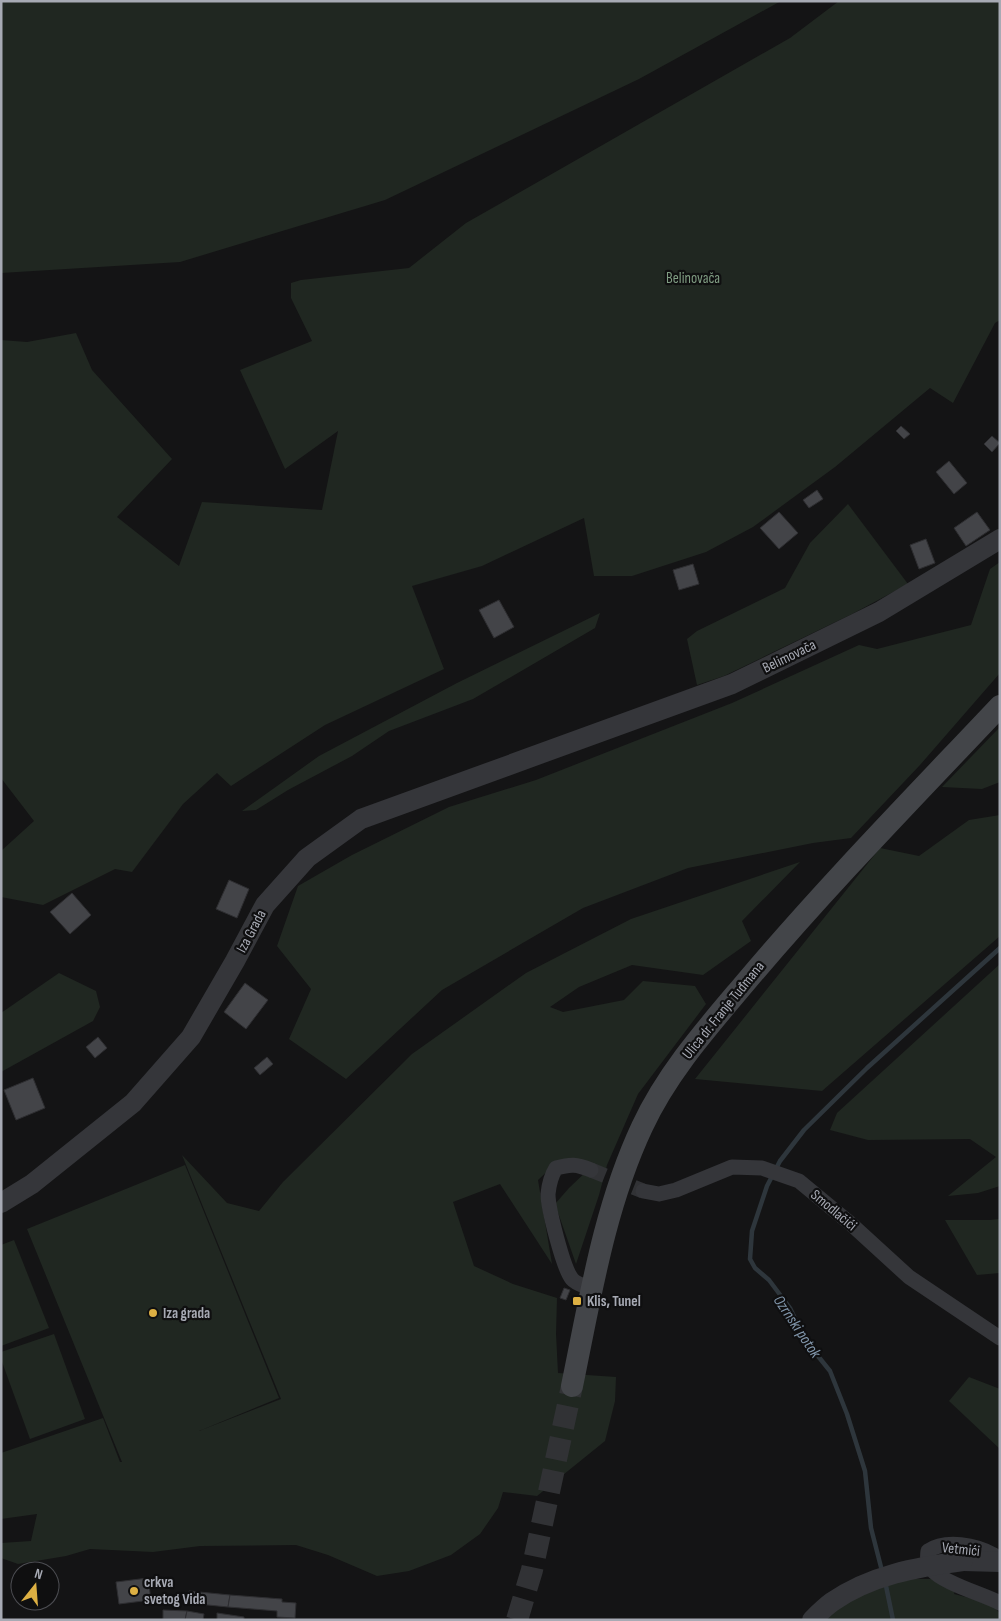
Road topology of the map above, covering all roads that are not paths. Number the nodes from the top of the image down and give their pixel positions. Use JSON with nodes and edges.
{"nodes":[{"id":1,"x":1000,"y":539,"type":"edge"},
{"id":2,"x":1000,"y":706,"type":"edge"},
{"id":3,"x":564,"y":744,"type":"joint"},
{"id":4,"x":591,"y":1170,"type":"tunnel mouth"},
{"id":5,"x":643,"y":1191,"type":"tunnel mouth"},
{"id":6,"x":1,"y":1203,"type":"edge"},
{"id":7,"x":592,"y":1289,"type":"junction"},
{"id":8,"x":1000,"y":1338,"type":"edge"},
{"id":9,"x":572,"y":1386,"type":"tunnel mouth"},
{"id":10,"x":997,"y":1562,"type":"edge"},
{"id":11,"x":1000,"y":1603,"type":"edge"},
{"id":12,"x":812,"y":1620,"type":"edge"}],
"edges":[{"from":1,"to":3,"type":"street","name":"Belimovača"},
{"from":2,"to":7,"type":"main road","name":"Ulica dr. Franje Tuđmana"},
{"from":3,"to":6,"type":"street","name":"Iza Grada"},
{"from":4,"to":7,"type":"street"},
{"from":5,"to":8,"type":"street","name":"Smodlačići"},
{"from":7,"to":9,"type":"main road","name":"Ulica dr. Franje Tuđmana"},
{"from":10,"to":11,"type":"street","name":"Vetmići"},
{"from":10,"to":12,"type":"street","bridge":true}]}
